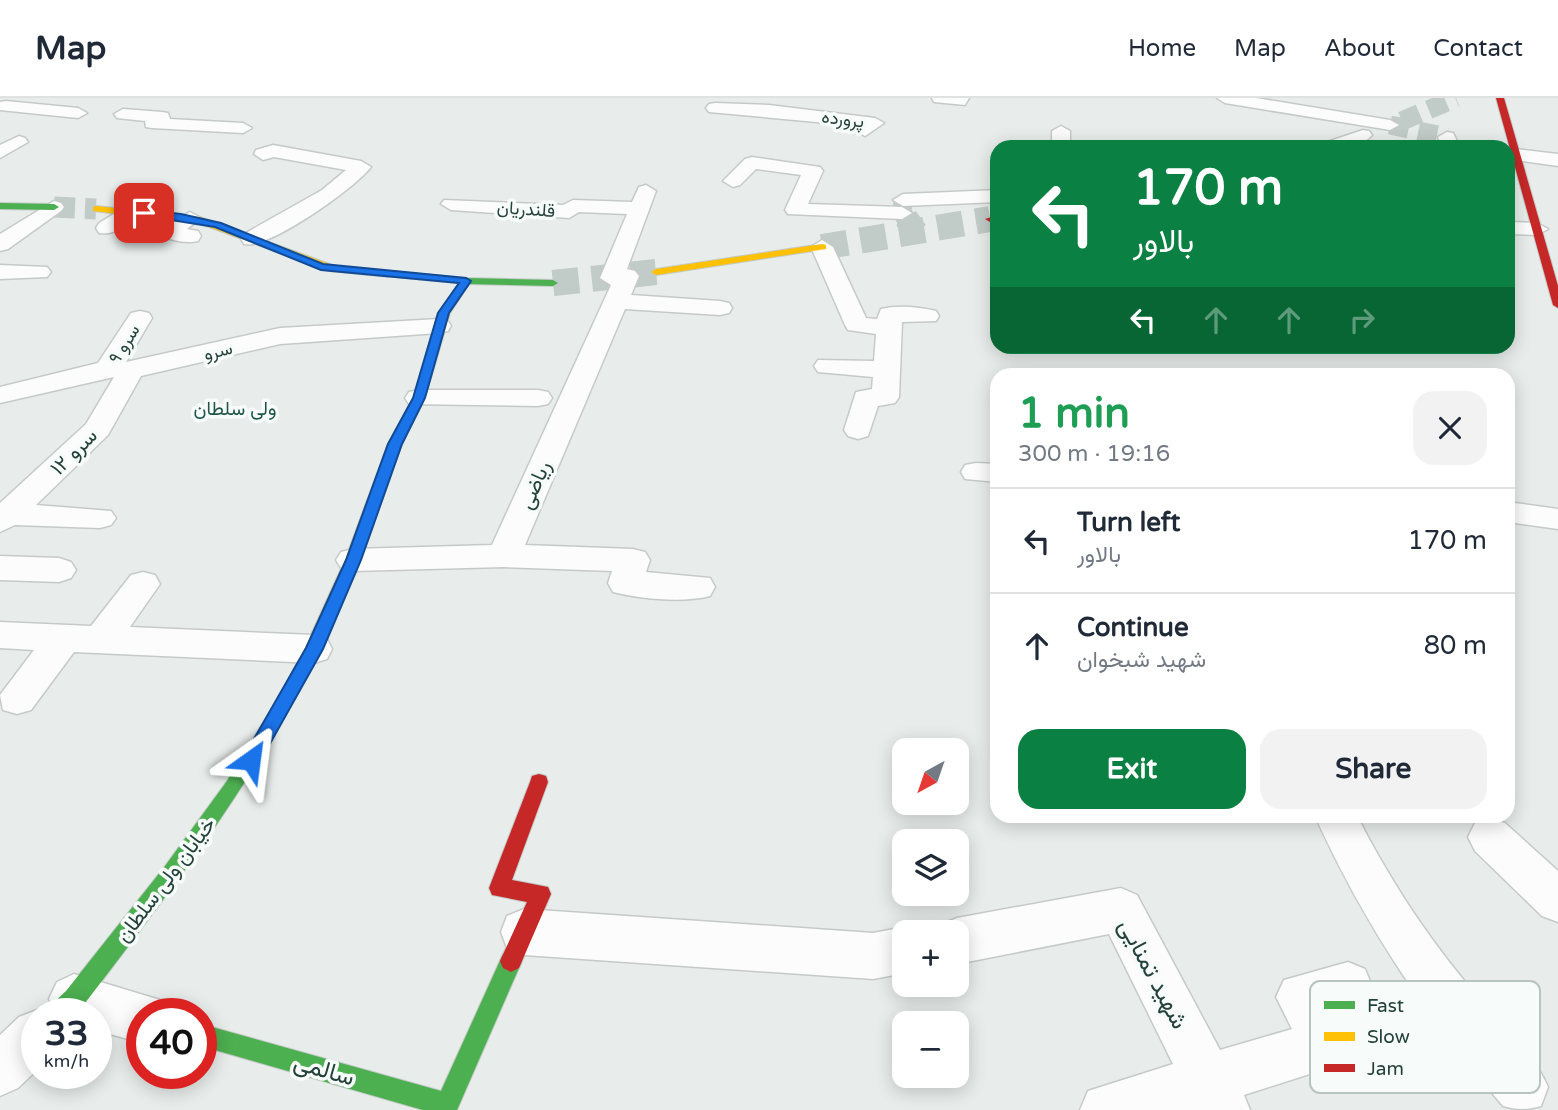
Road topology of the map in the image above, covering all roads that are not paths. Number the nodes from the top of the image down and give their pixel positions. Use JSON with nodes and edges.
{"nodes":[{"id":1,"x":59,"y":98,"type":"edge"},
{"id":2,"x":961,"y":98,"type":"edge"},
{"id":3,"x":1225,"y":98,"type":"edge"},
{"id":4,"x":1500,"y":98,"type":"edge"},
{"id":5,"x":940,"y":99,"type":"edge"},
{"id":6,"x":1277,"y":102,"type":"edge"},
{"id":7,"x":186,"y":104,"type":"dead end"},
{"id":8,"x":773,"y":104,"type":"edge"},
{"id":9,"x":6,"y":106,"type":"dead end"},
{"id":10,"x":715,"y":108,"type":"dead end"},
{"id":11,"x":36,"y":109,"type":"junction"},
{"id":12,"x":78,"y":113,"type":"dead end"},
{"id":13,"x":123,"y":114,"type":"dead end"},
{"id":14,"x":162,"y":117,"type":"junction"},
{"id":15,"x":243,"y":128,"type":"dead end"},
{"id":16,"x":865,"y":131,"type":"dead end"},
{"id":17,"x":1353,"y":140,"type":"edge"},
{"id":18,"x":1512,"y":140,"type":"edge"},
{"id":19,"x":19,"y":142,"type":"dead end"},
{"id":20,"x":345,"y":142,"type":"dead end"},
{"id":21,"x":1515,"y":151,"type":"edge"},
{"id":22,"x":0,"y":152,"type":"edge"},
{"id":23,"x":263,"y":154,"type":"dead end"},
{"id":24,"x":1516,"y":155,"type":"junction"},
{"id":25,"x":323,"y":160,"type":"junction"},
{"id":26,"x":1558,"y":160,"type":"edge"},
{"id":27,"x":733,"y":181,"type":"dead end"},
{"id":28,"x":990,"y":197,"type":"edge"},
{"id":29,"x":643,"y":200,"type":"joint"},
{"id":30,"x":451,"y":204,"type":"dead end"},
{"id":31,"x":0,"y":206,"type":"edge"},
{"id":32,"x":54,"y":207,"type":"joint"},
{"id":33,"x":129,"y":211,"type":"joint"},
{"id":34,"x":102,"y":219,"type":"tunnel mouth"},
{"id":35,"x":1543,"y":226,"type":"edge"},
{"id":36,"x":1515,"y":228,"type":"edge"},
{"id":37,"x":252,"y":239,"type":"junction"},
{"id":38,"x":0,"y":244,"type":"edge"},
{"id":39,"x":822,"y":247,"type":"joint"},
{"id":40,"x":0,"y":272,"type":"edge"},
{"id":41,"x":39,"y":272,"type":"dead end"},
{"id":42,"x":466,"y":281,"type":"junction"},
{"id":43,"x":628,"y":282,"type":"junction"},
{"id":44,"x":553,"y":283,"type":"tunnel mouth"},
{"id":45,"x":1558,"y":305,"type":"edge"},
{"id":46,"x":720,"y":308,"type":"dead end"},
{"id":47,"x":927,"y":316,"type":"dead end"},
{"id":48,"x":140,"y":318,"type":"dead end"},
{"id":49,"x":439,"y":326,"type":"junction"},
{"id":50,"x":889,"y":327,"type":"junction"},
{"id":51,"x":827,"y":366,"type":"dead end"},
{"id":52,"x":120,"y":370,"type":"junction"},
{"id":53,"x":888,"y":370,"type":"junction"},
{"id":54,"x":0,"y":395,"type":"edge"},
{"id":55,"x":419,"y":398,"type":"junction"},
{"id":56,"x":538,"y":398,"type":"dead end"},
{"id":57,"x":858,"y":430,"type":"dead end"},
{"id":58,"x":1515,"y":513,"type":"edge"},
{"id":59,"x":4,"y":518,"type":"edge"},
{"id":60,"x":100,"y":518,"type":"dead end"},
{"id":61,"x":1558,"y":519,"type":"edge"},
{"id":62,"x":504,"y":556,"type":"junction"},
{"id":63,"x":354,"y":560,"type":"junction"},
{"id":64,"x":0,"y":568,"type":"edge"},
{"id":65,"x":59,"y":570,"type":"dead end"},
{"id":66,"x":143,"y":584,"type":"dead end"},
{"id":67,"x":698,"y":587,"type":"dead end"},
{"id":68,"x":0,"y":635,"type":"edge"},
{"id":69,"x":83,"y":638,"type":"junction"},
{"id":70,"x":314,"y":649,"type":"junction"},
{"id":71,"x":18,"y":699,"type":"dead end"},
{"id":72,"x":539,"y":782,"type":"dead end"},
{"id":73,"x":1340,"y":823,"type":"edge"},
{"id":74,"x":1490,"y":837,"type":"dead end"},
{"id":75,"x":1558,"y":901,"type":"edge"},
{"id":76,"x":524,"y":932,"type":"junction"},
{"id":77,"x":969,"y":939,"type":"edge"},
{"id":78,"x":892,"y":952,"type":"edge"},
{"id":79,"x":1433,"y":981,"type":"edge"},
{"id":80,"x":1310,"y":995,"type":"edge"},
{"id":81,"x":73,"y":998,"type":"edge"},
{"id":82,"x":1310,"y":1012,"type":"edge"},
{"id":83,"x":217,"y":1040,"type":"edge"},
{"id":84,"x":21,"y":1050,"type":"edge"},
{"id":85,"x":1310,"y":1053,"type":"edge"},
{"id":86,"x":0,"y":1070,"type":"edge"},
{"id":87,"x":1216,"y":1096,"type":"edge"},
{"id":88,"x":1107,"y":1110,"type":"edge"}],
"edges":[{"from":1,"to":11,"type":"street"},
{"from":2,"to":5,"type":"street"},
{"from":3,"to":6,"type":"street"},
{"from":4,"to":18,"type":"street"},
{"from":6,"to":17,"type":"street"},
{"from":7,"to":14,"type":"street"},
{"from":8,"to":10,"type":"street","name":"پرورده"},
{"from":8,"to":16,"type":"street","name":"پرورده"},
{"from":9,"to":11,"type":"street"},
{"from":11,"to":12,"type":"street"},
{"from":13,"to":14,"type":"street"},
{"from":14,"to":15,"type":"street"},
{"from":19,"to":22,"type":"street"},
{"from":20,"to":25,"type":"street"},
{"from":21,"to":24,"type":"street"},
{"from":23,"to":25,"type":"street"},
{"from":24,"to":26,"type":"street"},
{"from":24,"to":35,"type":"street"},
{"from":25,"to":37,"type":"street"},
{"from":27,"to":28,"type":"street"},
{"from":29,"to":30,"type":"street","name":"قلندریان"},
{"from":29,"to":43,"type":"street","name":"ریاضی"},
{"from":31,"to":32,"type":"street"},
{"from":32,"to":38,"type":"street"},
{"from":33,"to":34,"type":"street"},
{"from":33,"to":37,"type":"street"},
{"from":35,"to":36,"type":"street"},
{"from":35,"to":45,"type":"street"},
{"from":37,"to":42,"type":"street"},
{"from":39,"to":43,"type":"street"},
{"from":39,"to":50,"type":"street"},
{"from":40,"to":41,"type":"street"},
{"from":42,"to":44,"type":"street"},
{"from":42,"to":49,"type":"street","name":"خیابان ولی سلطان"},
{"from":43,"to":46,"type":"street"},
{"from":43,"to":62,"type":"street","name":"ریاضی"},
{"from":47,"to":50,"type":"street"},
{"from":48,"to":52,"type":"street","name":"سرو ۹"},
{"from":49,"to":52,"type":"street","name":"سرو"},
{"from":49,"to":55,"type":"street","name":"خیابان ولی سلطان"},
{"from":50,"to":53,"type":"street"},
{"from":51,"to":53,"type":"street"},
{"from":52,"to":54,"type":"street","name":"سرو"},
{"from":52,"to":59,"type":"street","name":"سرو ۱۲"},
{"from":53,"to":57,"type":"street"},
{"from":55,"to":56,"type":"street"},
{"from":55,"to":63,"type":"street","name":"خیابان ولی سلطان"},
{"from":58,"to":61,"type":"street"},
{"from":59,"to":60,"type":"street"},
{"from":62,"to":63,"type":"street"},
{"from":62,"to":67,"type":"street"},
{"from":63,"to":70,"type":"street","name":"خیابان ولی سلطان"},
{"from":64,"to":65,"type":"street"},
{"from":66,"to":69,"type":"street"},
{"from":68,"to":69,"type":"street"},
{"from":69,"to":70,"type":"street"},
{"from":69,"to":71,"type":"street"},
{"from":70,"to":81,"type":"street","name":"خیابان ولی سلطان"},
{"from":72,"to":76,"type":"street"},
{"from":73,"to":79,"type":"street"},
{"from":74,"to":75,"type":"street"},
{"from":76,"to":78,"type":"street"},
{"from":76,"to":83,"type":"street","name":"سالمی"},
{"from":77,"to":87,"type":"street","name":"شهید تمنایی"},
{"from":80,"to":82,"type":"street"},
{"from":84,"to":86,"type":"street"},
{"from":85,"to":87,"type":"street"},
{"from":87,"to":88,"type":"street"}]}
